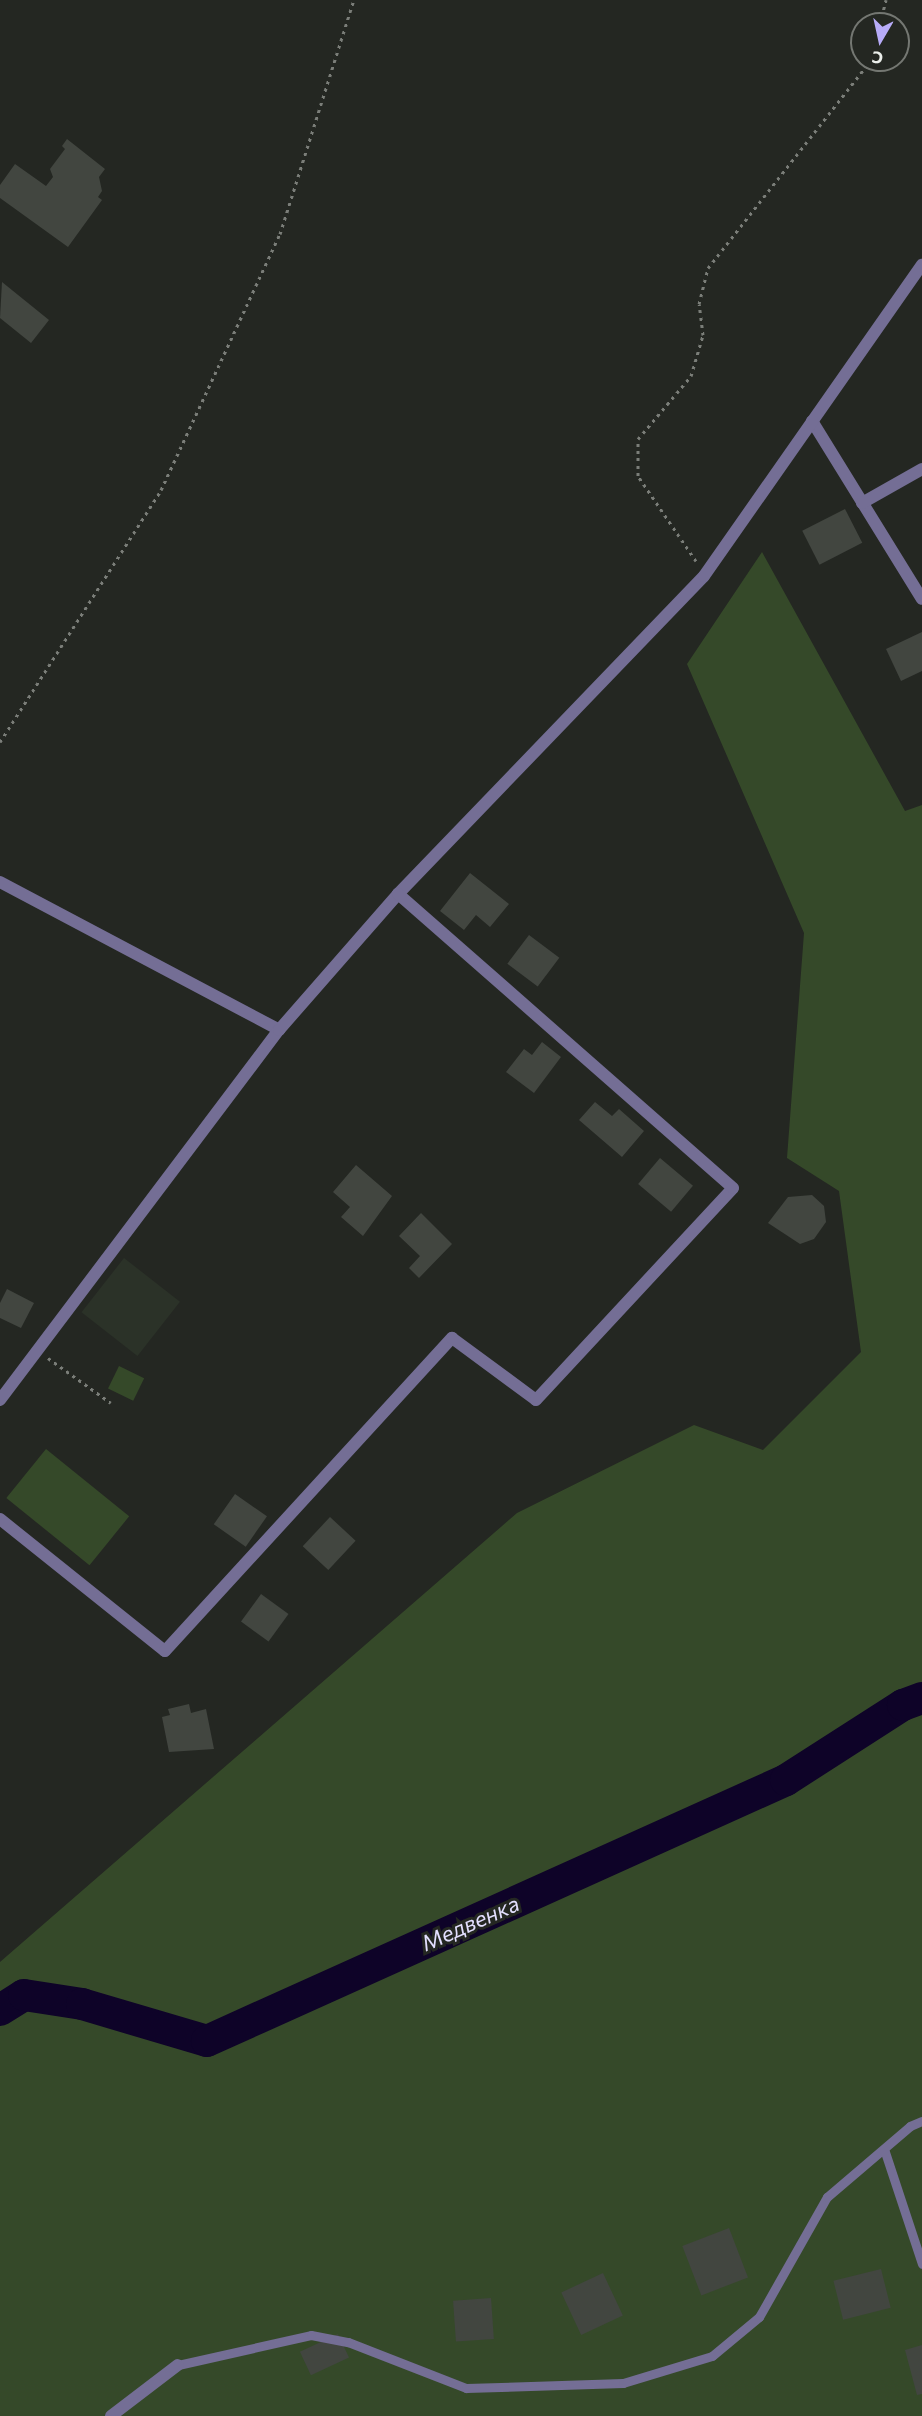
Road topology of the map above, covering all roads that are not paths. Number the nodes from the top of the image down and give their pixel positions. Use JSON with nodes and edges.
{"nodes":[{"id":1,"x":922,"y":265,"type":"edge"},
{"id":2,"x":812,"y":421,"type":"junction"},
{"id":3,"x":922,"y":469,"type":"edge"},
{"id":4,"x":862,"y":503,"type":"junction"},
{"id":5,"x":922,"y":599,"type":"edge"},
{"id":6,"x":0,"y":882,"type":"edge"},
{"id":7,"x":398,"y":894,"type":"junction"},
{"id":8,"x":279,"y":1030,"type":"junction"},
{"id":9,"x":0,"y":1400,"type":"edge"},
{"id":10,"x":0,"y":1519,"type":"edge"},
{"id":11,"x":922,"y":2121,"type":"edge"},
{"id":12,"x":884,"y":2149,"type":"junction"},
{"id":13,"x":922,"y":2264,"type":"edge"},
{"id":14,"x":178,"y":2365,"type":"joint"},
{"id":15,"x":111,"y":2416,"type":"edge"}],
"edges":[{"from":1,"to":2,"type":"street"},
{"from":2,"to":4,"type":"street"},
{"from":2,"to":7,"type":"street"},
{"from":3,"to":4,"type":"street"},
{"from":4,"to":5,"type":"street"},
{"from":6,"to":8,"type":"street"},
{"from":7,"to":8,"type":"street"},
{"from":7,"to":10,"type":"street"},
{"from":8,"to":9,"type":"street"},
{"from":11,"to":12,"type":"lane"},
{"from":12,"to":13,"type":"lane"},
{"from":12,"to":14,"type":"lane"},
{"from":14,"to":15,"type":"street"}]}
